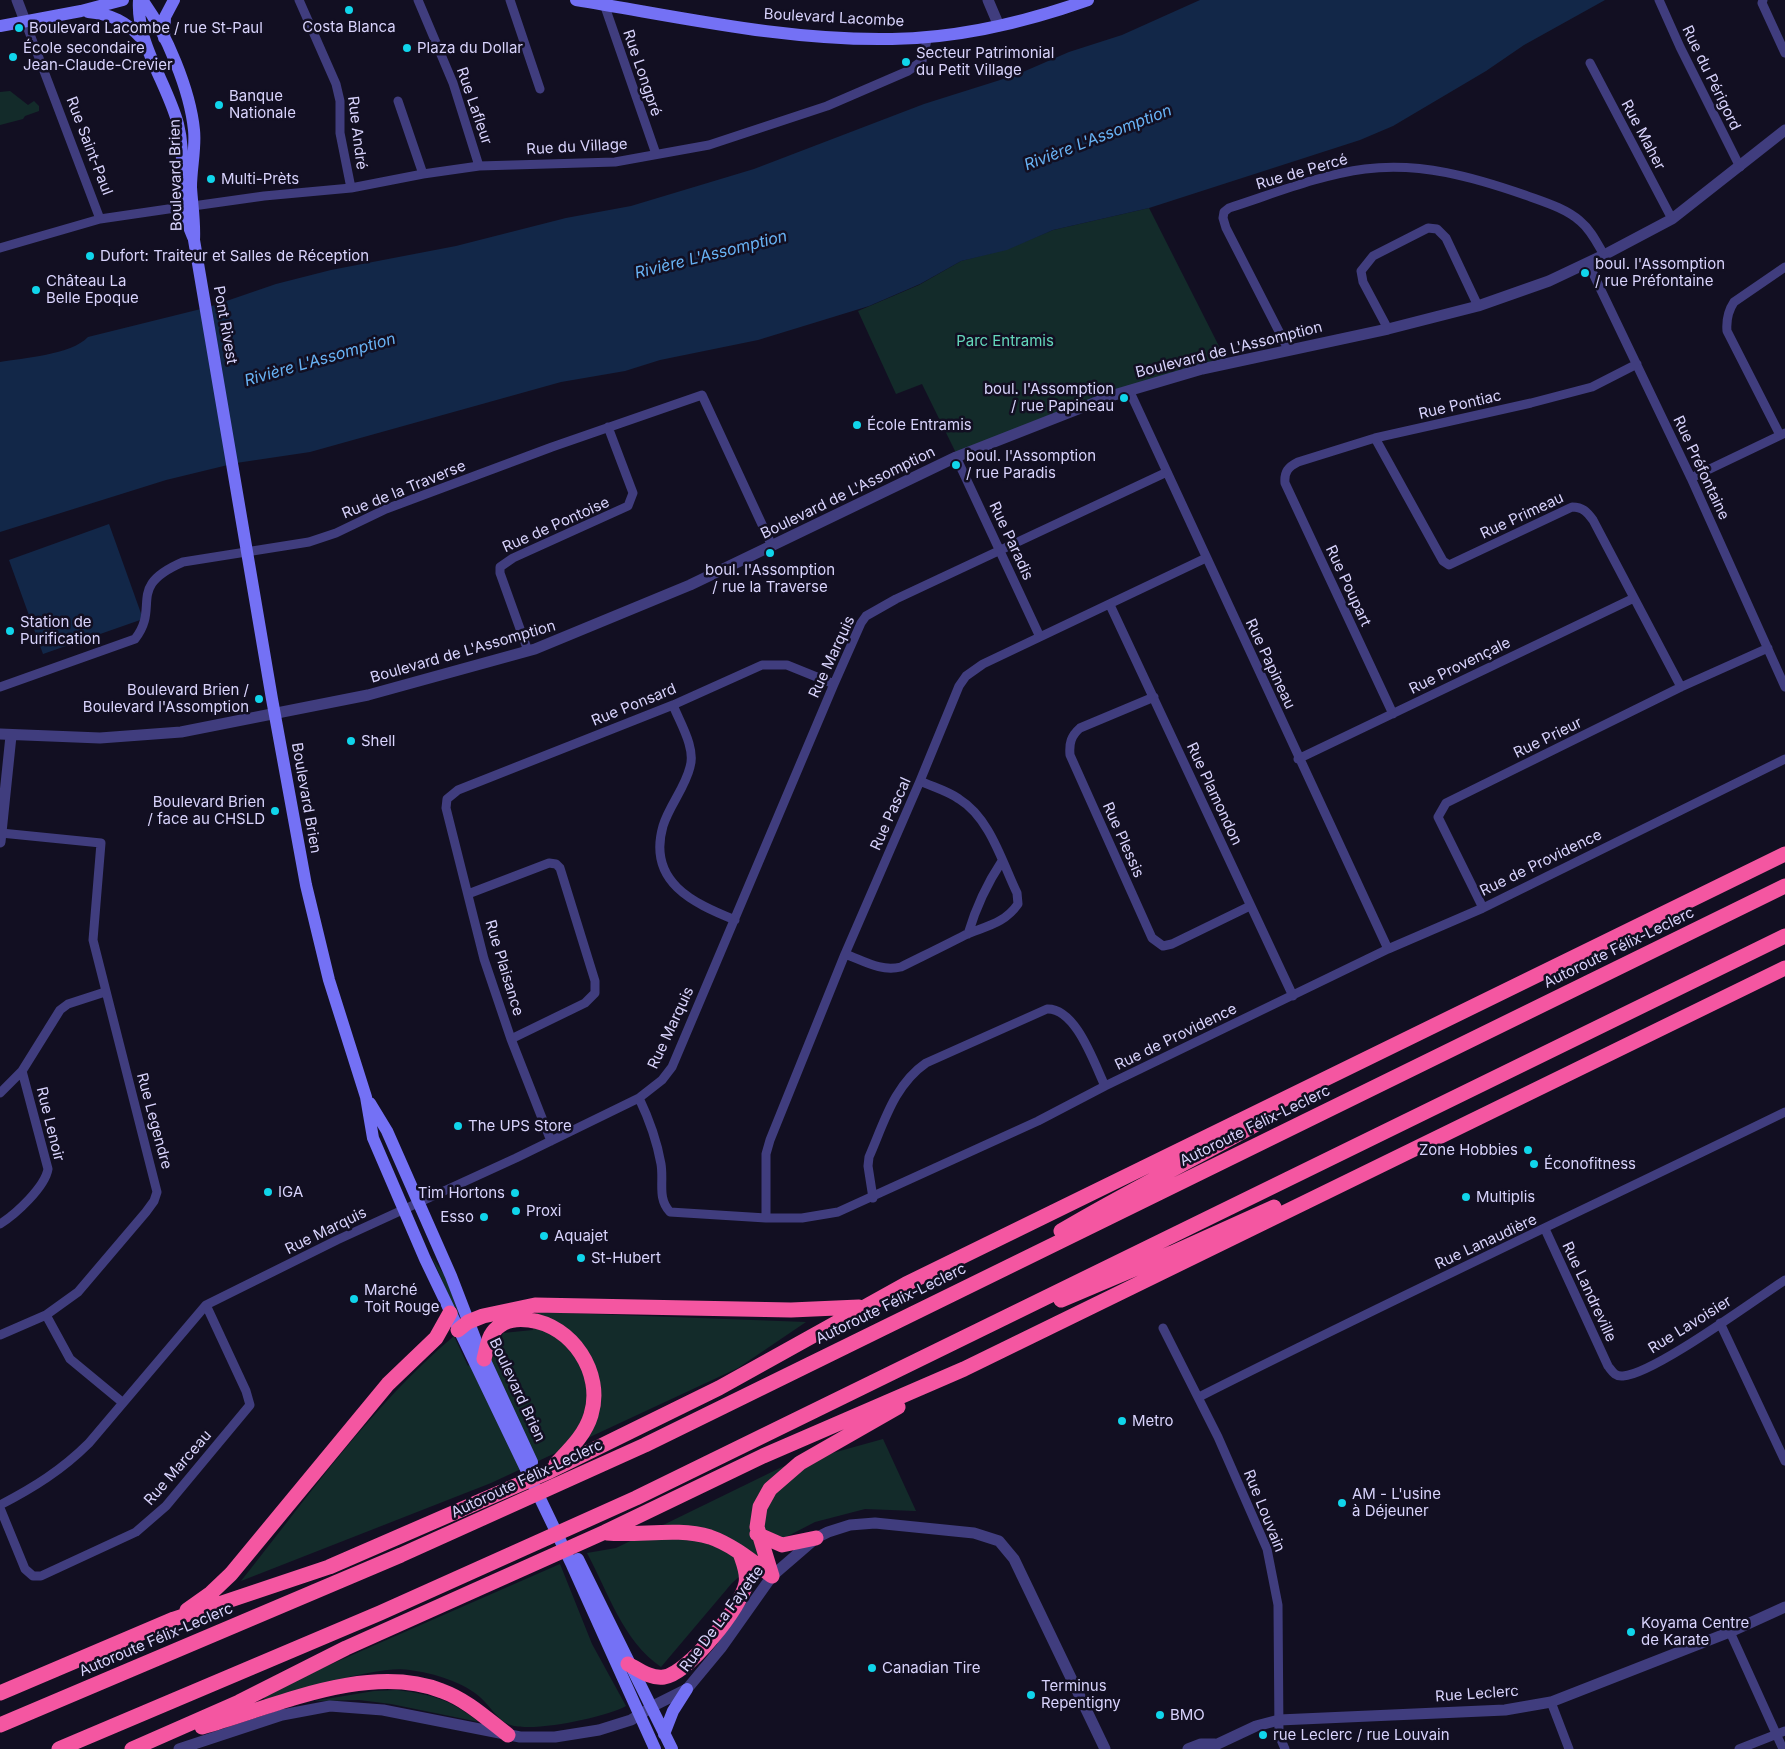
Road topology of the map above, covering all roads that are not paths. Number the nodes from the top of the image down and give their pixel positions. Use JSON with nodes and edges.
{"nodes":[{"id":1,"x":17,"y":0,"type":"edge"},
{"id":2,"x":123,"y":0,"type":"edge"},
{"id":3,"x":140,"y":0,"type":"edge"},
{"id":4,"x":174,"y":0,"type":"edge"},
{"id":5,"x":299,"y":0,"type":"edge"},
{"id":6,"x":418,"y":0,"type":"edge"},
{"id":7,"x":510,"y":0,"type":"edge"},
{"id":8,"x":576,"y":0,"type":"edge"},
{"id":9,"x":988,"y":0,"type":"edge"},
{"id":10,"x":1088,"y":0,"type":"edge"},
{"id":11,"x":1659,"y":0,"type":"edge"},
{"id":12,"x":1763,"y":0,"type":"edge"},
{"id":13,"x":604,"y":3,"type":"edge"},
{"id":14,"x":81,"y":11,"type":"junction"},
{"id":15,"x":25,"y":22,"type":"junction"},
{"id":16,"x":0,"y":26,"type":"edge"},
{"id":17,"x":999,"y":26,"type":"junction"},
{"id":18,"x":928,"y":36,"type":"junction"},
{"id":19,"x":164,"y":40,"type":"junction"},
{"id":20,"x":148,"y":46,"type":"junction"},
{"id":21,"x":1785,"y":53,"type":"edge"},
{"id":22,"x":1590,"y":63,"type":"dead end"},
{"id":23,"x":540,"y":89,"type":"dead end"},
{"id":24,"x":398,"y":101,"type":"dead end"},
{"id":25,"x":1785,"y":130,"type":"edge"},
{"id":26,"x":656,"y":154,"type":"junction"},
{"id":27,"x":479,"y":166,"type":"junction"},
{"id":28,"x":1740,"y":167,"type":"junction"},
{"id":29,"x":423,"y":174,"type":"junction"},
{"id":30,"x":351,"y":188,"type":"junction"},
{"id":31,"x":188,"y":206,"type":"junction"},
{"id":32,"x":100,"y":219,"type":"junction"},
{"id":33,"x":1672,"y":219,"type":"junction"},
{"id":34,"x":0,"y":248,"type":"edge"},
{"id":35,"x":1604,"y":255,"type":"junction"},
{"id":36,"x":1588,"y":263,"type":"junction"},
{"id":37,"x":1785,"y":267,"type":"edge"},
{"id":38,"x":200,"y":275,"type":"joint"},
{"id":39,"x":1478,"y":306,"type":"junction"},
{"id":40,"x":1388,"y":328,"type":"junction"},
{"id":41,"x":1288,"y":349,"type":"junction"},
{"id":42,"x":1636,"y":364,"type":"junction"},
{"id":43,"x":1129,"y":390,"type":"junction"},
{"id":44,"x":608,"y":427,"type":"junction"},
{"id":45,"x":1782,"y":434,"type":"edge"},
{"id":46,"x":1375,"y":438,"type":"junction"},
{"id":47,"x":956,"y":457,"type":"junction"},
{"id":48,"x":1288,"y":468,"type":"joint"},
{"id":49,"x":1167,"y":472,"type":"junction"},
{"id":50,"x":1691,"y":478,"type":"junction"},
{"id":51,"x":239,"y":499,"type":"joint"},
{"id":52,"x":772,"y":546,"type":"junction"},
{"id":53,"x":1000,"y":551,"type":"junction"},
{"id":54,"x":247,"y":552,"type":"junction"},
{"id":55,"x":1206,"y":558,"type":"junction"},
{"id":56,"x":1634,"y":598,"type":"junction"},
{"id":57,"x":1110,"y":605,"type":"junction"},
{"id":58,"x":1040,"y":637,"type":"junction"},
{"id":59,"x":1768,"y":648,"type":"junction"},
{"id":60,"x":528,"y":651,"type":"junction"},
{"id":61,"x":834,"y":684,"type":"junction"},
{"id":62,"x":0,"y":687,"type":"edge"},
{"id":63,"x":1681,"y":687,"type":"junction"},
{"id":64,"x":1785,"y":688,"type":"edge"},
{"id":65,"x":1154,"y":696,"type":"junction"},
{"id":66,"x":673,"y":705,"type":"junction"},
{"id":67,"x":275,"y":714,"type":"junction"},
{"id":68,"x":1393,"y":714,"type":"junction"},
{"id":69,"x":5,"y":735,"type":"edge"},
{"id":70,"x":1298,"y":759,"type":"junction"},
{"id":71,"x":1785,"y":759,"type":"edge"},
{"id":72,"x":920,"y":781,"type":"junction"},
{"id":73,"x":448,"y":799,"type":"joint"},
{"id":74,"x":0,"y":837,"type":"edge"},
{"id":75,"x":1785,"y":854,"type":"edge"},
{"id":76,"x":1002,"y":861,"type":"junction"},
{"id":77,"x":1785,"y":886,"type":"edge"},
{"id":78,"x":468,"y":894,"type":"junction"},
{"id":79,"x":1250,"y":906,"type":"junction"},
{"id":80,"x":1483,"y":908,"type":"junction"},
{"id":81,"x":735,"y":920,"type":"junction"},
{"id":82,"x":968,"y":934,"type":"junction"},
{"id":83,"x":1785,"y":936,"type":"edge"},
{"id":84,"x":1388,"y":949,"type":"junction"},
{"id":85,"x":845,"y":954,"type":"junction"},
{"id":86,"x":1785,"y":968,"type":"edge"},
{"id":87,"x":105,"y":992,"type":"junction"},
{"id":88,"x":1293,"y":996,"type":"junction"},
{"id":89,"x":511,"y":1039,"type":"junction"},
{"id":90,"x":1381,"y":1052,"type":"junction"},
{"id":91,"x":22,"y":1072,"type":"junction"},
{"id":92,"x":1105,"y":1086,"type":"junction"},
{"id":93,"x":0,"y":1093,"type":"edge"},
{"id":94,"x":366,"y":1096,"type":"junction"},
{"id":95,"x":639,"y":1098,"type":"junction"},
{"id":96,"x":1785,"y":1112,"type":"edge"},
{"id":97,"x":551,"y":1141,"type":"junction"},
{"id":98,"x":1368,"y":1171,"type":"junction"},
{"id":99,"x":873,"y":1198,"type":"junction"},
{"id":100,"x":418,"y":1204,"type":"junction"},
{"id":101,"x":403,"y":1210,"type":"junction"},
{"id":102,"x":766,"y":1218,"type":"junction"},
{"id":103,"x":0,"y":1224,"type":"edge"},
{"id":104,"x":1545,"y":1229,"type":"junction"},
{"id":105,"x":1785,"y":1280,"type":"edge"},
{"id":106,"x":967,"y":1286,"type":"junction"},
{"id":107,"x":206,"y":1306,"type":"junction"},
{"id":108,"x":862,"y":1307,"type":"junction"},
{"id":109,"x":450,"y":1313,"type":"junction"},
{"id":110,"x":46,"y":1315,"type":"junction"},
{"id":111,"x":1720,"y":1323,"type":"junction"},
{"id":112,"x":463,"y":1326,"type":"junction"},
{"id":113,"x":1163,"y":1328,"type":"dead end"},
{"id":114,"x":0,"y":1336,"type":"edge"},
{"id":115,"x":484,"y":1359,"type":"junction"},
{"id":116,"x":1608,"y":1366,"type":"joint"},
{"id":117,"x":903,"y":1367,"type":"junction"},
{"id":118,"x":964,"y":1369,"type":"junction"},
{"id":119,"x":1199,"y":1397,"type":"junction"},
{"id":120,"x":122,"y":1402,"type":"junction"},
{"id":121,"x":527,"y":1461,"type":"junction"},
{"id":122,"x":1785,"y":1461,"type":"edge"},
{"id":123,"x":550,"y":1471,"type":"junction"},
{"id":124,"x":0,"y":1506,"type":"edge"},
{"id":125,"x":605,"y":1532,"type":"junction"},
{"id":126,"x":758,"y":1534,"type":"junction"},
{"id":127,"x":816,"y":1538,"type":"junction"},
{"id":128,"x":740,"y":1553,"type":"junction"},
{"id":129,"x":576,"y":1563,"type":"junction"},
{"id":130,"x":772,"y":1576,"type":"junction"},
{"id":131,"x":1785,"y":1607,"type":"edge"},
{"id":132,"x":174,"y":1620,"type":"junction"},
{"id":133,"x":1730,"y":1632,"type":"junction"},
{"id":134,"x":628,"y":1664,"type":"junction"},
{"id":135,"x":687,"y":1690,"type":"junction"},
{"id":136,"x":0,"y":1693,"type":"edge"},
{"id":137,"x":1551,"y":1702,"type":"junction"},
{"id":138,"x":650,"y":1707,"type":"junction"},
{"id":139,"x":640,"y":1715,"type":"junction"},
{"id":140,"x":1279,"y":1720,"type":"junction"},
{"id":141,"x":0,"y":1725,"type":"edge"},
{"id":142,"x":1781,"y":1733,"type":"edge"},
{"id":143,"x":664,"y":1734,"type":"junction"},
{"id":144,"x":508,"y":1735,"type":"junction"},
{"id":145,"x":138,"y":1746,"type":"edge"},
{"id":146,"x":1212,"y":1746,"type":"edge"},
{"id":147,"x":59,"y":1749,"type":"edge"},
{"id":148,"x":179,"y":1749,"type":"edge"},
{"id":149,"x":655,"y":1749,"type":"edge"},
{"id":150,"x":672,"y":1749,"type":"edge"},
{"id":151,"x":1105,"y":1749,"type":"edge"},
{"id":152,"x":1188,"y":1749,"type":"edge"},
{"id":153,"x":1285,"y":1749,"type":"edge"},
{"id":154,"x":1569,"y":1749,"type":"edge"},
{"id":155,"x":1740,"y":1749,"type":"edge"},
{"id":156,"x":1783,"y":1749,"type":"edge"}],
"edges":[{"from":1,"to":15,"type":"street","name":"Rue Saint-Paul"},
{"from":2,"to":14,"type":"main road"},
{"from":3,"to":19,"type":"main road","name":"Boulevard Brien"},
{"from":3,"to":20,"type":"main road","name":"Boulevard Brien"},
{"from":4,"to":19,"type":"main road"},
{"from":5,"to":30,"type":"street","name":"Rue André"},
{"from":6,"to":27,"type":"street","name":"Rue Lafleur"},
{"from":7,"to":23,"type":"street"},
{"from":8,"to":13,"type":"main road","name":"Boulevard Lacombe"},
{"from":9,"to":17,"type":"street"},
{"from":10,"to":17,"type":"main road","name":"Boulevard Lacombe"},
{"from":11,"to":28,"type":"street","name":"Rue du Périgord"},
{"from":12,"to":21,"type":"street"},
{"from":13,"to":18,"type":"main road","name":"Boulevard Lacombe"},
{"from":13,"to":26,"type":"street","name":"Rue Longpré"},
{"from":14,"to":15,"type":"main road"},
{"from":14,"to":20,"type":"main road"},
{"from":15,"to":16,"type":"main road"},
{"from":15,"to":32,"type":"street","name":"Rue Saint-Paul"},
{"from":17,"to":18,"type":"main road","name":"Boulevard Lacombe"},
{"from":18,"to":26,"type":"street","name":"Rue du Village"},
{"from":19,"to":31,"type":"main road","name":"Boulevard Brien"},
{"from":20,"to":31,"type":"main road","name":"Boulevard Brien"},
{"from":22,"to":33,"type":"street","name":"Rue Maher"},
{"from":24,"to":29,"type":"street"},
{"from":25,"to":28,"type":"street","name":"Boulevard de L'Assomption"},
{"from":26,"to":27,"type":"street","name":"Rue du Village"},
{"from":27,"to":29,"type":"street","name":"Rue du Village"},
{"from":28,"to":33,"type":"street","name":"Boulevard de L'Assomption"},
{"from":29,"to":30,"type":"street","name":"Rue du Village"},
{"from":30,"to":31,"type":"street","name":"Rue du Village"},
{"from":31,"to":32,"type":"street","name":"Rue du Village"},
{"from":31,"to":38,"type":"main road","name":"Boulevard Brien"},
{"from":32,"to":34,"type":"street","name":"Rue du Village"},
{"from":33,"to":35,"type":"street","name":"Boulevard de L'Assomption"},
{"from":35,"to":36,"type":"street","name":"Boulevard de L'Assomption"},
{"from":35,"to":41,"type":"street","name":"Rue de Percé"},
{"from":36,"to":39,"type":"street","name":"Boulevard de L'Assomption"},
{"from":36,"to":42,"type":"street","name":"Rue Préfontaine"},
{"from":37,"to":45,"type":"street"},
{"from":38,"to":51,"type":"main road","name":"Pont Rivest"},
{"from":39,"to":40,"type":"street","name":"Boulevard de L'Assomption"},
{"from":39,"to":40,"type":"street"},
{"from":40,"to":41,"type":"street","name":"Boulevard de L'Assomption"},
{"from":41,"to":43,"type":"street","name":"Boulevard de L'Assomption"},
{"from":42,"to":46,"type":"street","name":"Rue Pontiac"},
{"from":42,"to":50,"type":"street","name":"Rue Préfontaine"},
{"from":43,"to":47,"type":"street","name":"Boulevard de L'Assomption"},
{"from":43,"to":49,"type":"street","name":"Rue Papineau"},
{"from":44,"to":52,"type":"street","name":"Rue de la Traverse"},
{"from":44,"to":54,"type":"street","name":"Rue de la Traverse"},
{"from":44,"to":60,"type":"street","name":"Rue de Pontoise"},
{"from":45,"to":50,"type":"street"},
{"from":46,"to":48,"type":"street","name":"Rue Pontiac"},
{"from":46,"to":56,"type":"street","name":"Rue Primeau"},
{"from":47,"to":52,"type":"street","name":"Boulevard de L'Assomption"},
{"from":47,"to":53,"type":"street","name":"Rue Paradis"},
{"from":48,"to":68,"type":"street","name":"Rue Poupart"},
{"from":49,"to":53,"type":"street","name":"Rue Marquis"},
{"from":49,"to":55,"type":"street","name":"Rue Papineau"},
{"from":50,"to":59,"type":"street","name":"Rue Préfontaine"},
{"from":51,"to":54,"type":"main road","name":"Boulevard Brien"},
{"from":52,"to":60,"type":"street","name":"Boulevard de L'Assomption"},
{"from":53,"to":58,"type":"street","name":"Rue Paradis"},
{"from":53,"to":61,"type":"street","name":"Rue Marquis"},
{"from":54,"to":62,"type":"street","name":"Rue de la Traverse"},
{"from":54,"to":67,"type":"main road","name":"Boulevard Brien"},
{"from":55,"to":57,"type":"street","name":"Rue Pascal"},
{"from":55,"to":70,"type":"street","name":"Rue Papineau"},
{"from":56,"to":63,"type":"street","name":"Rue Primeau"},
{"from":56,"to":68,"type":"street","name":"Rue Provençale"},
{"from":57,"to":58,"type":"street","name":"Rue Pascal"},
{"from":57,"to":65,"type":"street","name":"Rue Plamondon"},
{"from":58,"to":72,"type":"street","name":"Rue Pascal"},
{"from":59,"to":63,"type":"street","name":"Rue Prieur"},
{"from":59,"to":64,"type":"street","name":"Rue Préfontaine"},
{"from":60,"to":67,"type":"street","name":"Boulevard de L'Assomption"},
{"from":61,"to":66,"type":"street","name":"Rue Ponsard"},
{"from":61,"to":81,"type":"street","name":"Rue Marquis"},
{"from":63,"to":80,"type":"street","name":"Rue Prieur"},
{"from":65,"to":79,"type":"street","name":"Rue Plamondon"},
{"from":65,"to":79,"type":"street","name":"Rue Plessis"},
{"from":66,"to":73,"type":"street","name":"Rue Ponsard"},
{"from":66,"to":81,"type":"street"},
{"from":67,"to":69,"type":"street","name":"Boulevard de L'Assomption"},
{"from":67,"to":94,"type":"main road","name":"Boulevard Brien"},
{"from":68,"to":70,"type":"street","name":"Rue Provençale"},
{"from":69,"to":74,"type":"street"},
{"from":70,"to":84,"type":"street","name":"Rue Papineau"},
{"from":71,"to":80,"type":"street","name":"Rue de Providence"},
{"from":72,"to":76,"type":"street"},
{"from":72,"to":85,"type":"street","name":"Rue Pascal"},
{"from":73,"to":78,"type":"street","name":"Rue Plaisance"},
{"from":74,"to":87,"type":"street","name":"Rue Legendre"},
{"from":75,"to":90,"type":"highway"},
{"from":76,"to":82,"type":"street"},
{"from":76,"to":82,"type":"street"},
{"from":77,"to":106,"type":"highway","name":"Autoroute Félix-Leclerc"},
{"from":78,"to":89,"type":"street","name":"Rue Plaisance"},
{"from":78,"to":89,"type":"street"},
{"from":79,"to":88,"type":"street","name":"Rue Plamondon"},
{"from":80,"to":84,"type":"street","name":"Rue de Providence"},
{"from":81,"to":95,"type":"street","name":"Rue Marquis"},
{"from":82,"to":85,"type":"street"},
{"from":83,"to":117,"type":"highway"},
{"from":84,"to":88,"type":"street","name":"Rue de Providence"},
{"from":85,"to":102,"type":"street","name":"Rue Pascal"},
{"from":86,"to":98,"type":"highway"},
{"from":87,"to":91,"type":"street"},
{"from":87,"to":110,"type":"street","name":"Rue Legendre"},
{"from":88,"to":92,"type":"street","name":"Rue de Providence"},
{"from":89,"to":97,"type":"street","name":"Rue Plaisance"},
{"from":90,"to":106,"type":"highway"},
{"from":90,"to":108,"type":"highway"},
{"from":91,"to":93,"type":"street"},
{"from":91,"to":103,"type":"street","name":"Rue Lenoir"},
{"from":92,"to":99,"type":"street","name":"Rue de Providence"},
{"from":92,"to":99,"type":"street"},
{"from":94,"to":100,"type":"main road","name":"Boulevard Brien"},
{"from":94,"to":101,"type":"main road","name":"Boulevard Brien"},
{"from":95,"to":97,"type":"street","name":"Rue Marquis"},
{"from":95,"to":102,"type":"street","name":"Rue de Providence"},
{"from":96,"to":104,"type":"street","name":"Rue Lanaudière"},
{"from":97,"to":100,"type":"street","name":"Rue Marquis"},
{"from":98,"to":117,"type":"highway"},
{"from":98,"to":118,"type":"highway"},
{"from":99,"to":102,"type":"street","name":"Rue de Providence"},
{"from":100,"to":101,"type":"street","name":"Rue Marquis"},
{"from":100,"to":112,"type":"main road","name":"Boulevard Brien"},
{"from":101,"to":107,"type":"street","name":"Rue Marquis"},
{"from":101,"to":109,"type":"main road","name":"Boulevard Brien"},
{"from":104,"to":116,"type":"street","name":"Rue Landreville"},
{"from":104,"to":119,"type":"street","name":"Rue Lanaudière"},
{"from":105,"to":111,"type":"street","name":"Rue Lavoisier"},
{"from":106,"to":141,"type":"highway","name":"Autoroute Félix-Leclerc"},
{"from":107,"to":120,"type":"street","name":"Rue Marquis"},
{"from":107,"to":124,"type":"street","name":"Rue Marceau"},
{"from":108,"to":112,"type":"highway"},
{"from":108,"to":123,"type":"highway"},
{"from":109,"to":112,"type":"main road","name":"Boulevard Brien"},
{"from":109,"to":132,"type":"highway"},
{"from":110,"to":114,"type":"street","name":"Rue Legendre"},
{"from":110,"to":120,"type":"street"},
{"from":111,"to":116,"type":"street","name":"Rue Lavoisier"},
{"from":111,"to":122,"type":"street"},
{"from":112,"to":115,"type":"main road","name":"Boulevard Brien"},
{"from":112,"to":121,"type":"main road","name":"Boulevard Brien"},
{"from":113,"to":119,"type":"street","name":"Rue Louvain"},
{"from":115,"to":121,"type":"main road","name":"Boulevard Brien"},
{"from":115,"to":123,"type":"highway"},
{"from":117,"to":147,"type":"highway"},
{"from":118,"to":125,"type":"highway"},
{"from":118,"to":126,"type":"highway"},
{"from":119,"to":140,"type":"street","name":"Rue Louvain"},
{"from":120,"to":124,"type":"street","name":"Rue Marquis"},
{"from":121,"to":129,"type":"main road","name":"Boulevard Brien"},
{"from":123,"to":132,"type":"highway"},
{"from":125,"to":128,"type":"highway"},
{"from":125,"to":145,"type":"highway"},
{"from":126,"to":127,"type":"highway"},
{"from":126,"to":130,"type":"highway"},
{"from":127,"to":130,"type":"street","name":"Rue De La Fayette"},
{"from":127,"to":151,"type":"street","name":"Rue De La Fayette"},
{"from":128,"to":130,"type":"highway"},
{"from":128,"to":134,"type":"highway"},
{"from":129,"to":134,"type":"main road","name":"Boulevard Brien"},
{"from":129,"to":139,"type":"main road","name":"Boulevard Brien"},
{"from":130,"to":135,"type":"street","name":"Rue De La Fayette"},
{"from":131,"to":133,"type":"street","name":"Rue Leclerc"},
{"from":132,"to":136,"type":"highway"},
{"from":133,"to":137,"type":"street","name":"Rue Leclerc"},
{"from":133,"to":142,"type":"street"},
{"from":134,"to":138,"type":"main road","name":"Boulevard Brien"},
{"from":135,"to":138,"type":"street","name":"Rue De La Fayette"},
{"from":135,"to":143,"type":"main road"},
{"from":137,"to":140,"type":"street","name":"Rue Leclerc"},
{"from":137,"to":154,"type":"street"},
{"from":138,"to":139,"type":"street","name":"Rue De La Fayette"},
{"from":138,"to":143,"type":"main road","name":"Boulevard Brien"},
{"from":139,"to":144,"type":"street","name":"Rue De La Fayette"},
{"from":139,"to":149,"type":"main road","name":"Boulevard Brien"},
{"from":140,"to":146,"type":"street","name":"Rue Leclerc"},
{"from":140,"to":153,"type":"street","name":"Rue Louvain"},
{"from":142,"to":155,"type":"street"},
{"from":142,"to":156,"type":"street"},
{"from":143,"to":150,"type":"main road","name":"Boulevard Brien"},
{"from":144,"to":145,"type":"highway"},
{"from":144,"to":148,"type":"street","name":"Rue De La Fayette"},
{"from":146,"to":152,"type":"street","name":"Rue Leclerc"}]}
